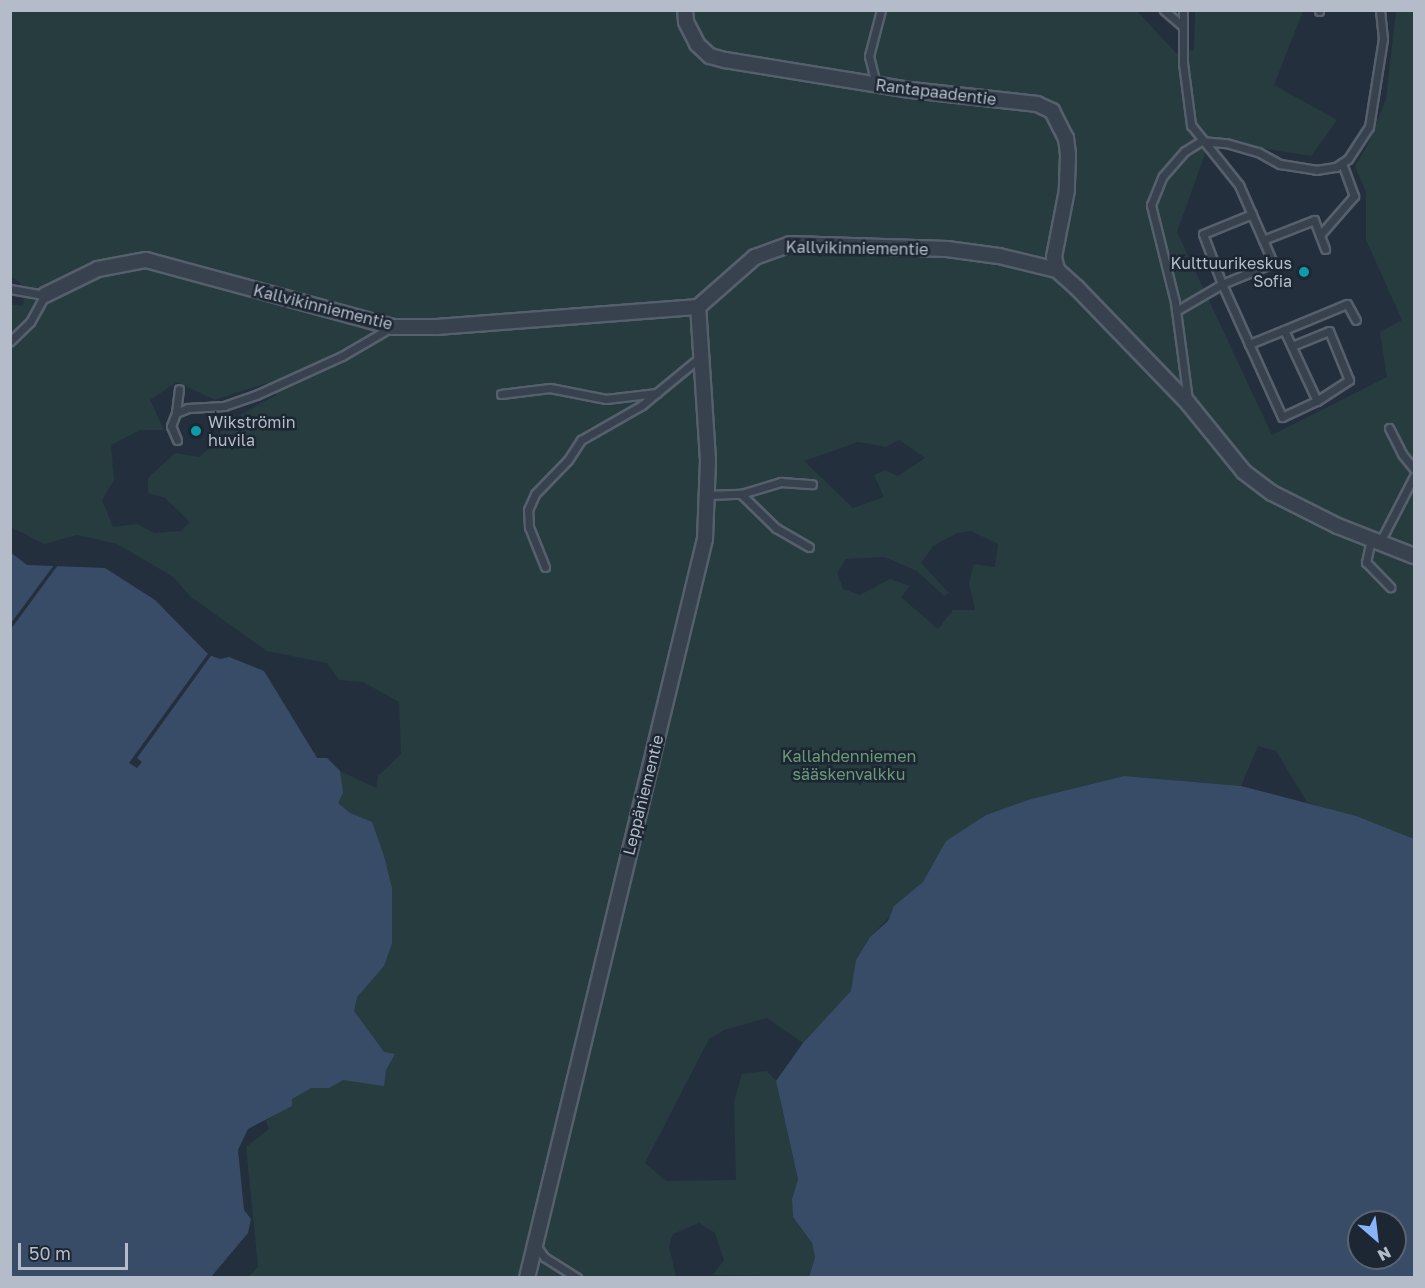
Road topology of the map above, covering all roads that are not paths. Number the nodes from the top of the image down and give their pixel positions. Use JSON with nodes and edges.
{"nodes":[{"id":1,"x":685,"y":10,"type":"edge"},
{"id":2,"x":881,"y":10,"type":"edge"},
{"id":3,"x":1164,"y":10,"type":"edge"},
{"id":4,"x":1183,"y":10,"type":"edge"},
{"id":5,"x":1380,"y":10,"type":"edge"},
{"id":6,"x":1181,"y":25,"type":"junction"},
{"id":7,"x":876,"y":84,"type":"junction"},
{"id":8,"x":1201,"y":141,"type":"junction"},
{"id":9,"x":1342,"y":163,"type":"junction"},
{"id":10,"x":1252,"y":214,"type":"junction"},
{"id":11,"x":1320,"y":235,"type":"junction"},
{"id":12,"x":1263,"y":240,"type":"junction"},
{"id":13,"x":1325,"y":249,"type":"dead end"},
{"id":14,"x":1057,"y":270,"type":"junction"},
{"id":15,"x":1222,"y":284,"type":"junction"},
{"id":16,"x":10,"y":289,"type":"edge"},
{"id":17,"x":45,"y":295,"type":"junction"},
{"id":18,"x":698,"y":307,"type":"junction"},
{"id":19,"x":1176,"y":311,"type":"junction"},
{"id":20,"x":1356,"y":320,"type":"dead end"},
{"id":21,"x":392,"y":327,"type":"junction"},
{"id":22,"x":1284,"y":330,"type":"junction"},
{"id":23,"x":10,"y":341,"type":"edge"},
{"id":24,"x":1249,"y":344,"type":"junction"},
{"id":25,"x":1292,"y":346,"type":"junction"},
{"id":26,"x":698,"y":359,"type":"junction"},
{"id":27,"x":179,"y":389,"type":"dead end"},
{"id":28,"x":657,"y":393,"type":"junction"},
{"id":29,"x":501,"y":394,"type":"dead end"},
{"id":30,"x":1317,"y":400,"type":"junction"},
{"id":31,"x":1188,"y":403,"type":"junction"},
{"id":32,"x":176,"y":413,"type":"junction"},
{"id":33,"x":1389,"y":428,"type":"dead end"},
{"id":34,"x":177,"y":440,"type":"dead end"},
{"id":35,"x":1414,"y":469,"type":"edge"},
{"id":36,"x":1414,"y":476,"type":"edge"},
{"id":37,"x":812,"y":484,"type":"dead end"},
{"id":38,"x":741,"y":494,"type":"junction"},
{"id":39,"x":706,"y":495,"type":"junction"},
{"id":40,"x":1376,"y":541,"type":"junction"},
{"id":41,"x":809,"y":547,"type":"dead end"},
{"id":42,"x":1414,"y":556,"type":"edge"},
{"id":43,"x":545,"y":567,"type":"dead end"},
{"id":44,"x":1390,"y":587,"type":"dead end"},
{"id":45,"x":535,"y":1244,"type":"junction"},
{"id":46,"x":527,"y":1278,"type":"edge"},
{"id":47,"x":577,"y":1278,"type":"edge"}],
"edges":[{"from":1,"to":7,"type":"street","name":"Rantapaadentie"},
{"from":2,"to":7,"type":"lane"},
{"from":3,"to":6,"type":"lane"},
{"from":4,"to":6,"type":"lane"},
{"from":5,"to":9,"type":"lane"},
{"from":6,"to":8,"type":"lane"},
{"from":7,"to":14,"type":"street","name":"Rantapaadentie"},
{"from":8,"to":9,"type":"lane"},
{"from":8,"to":10,"type":"lane"},
{"from":8,"to":19,"type":"lane"},
{"from":9,"to":11,"type":"lane"},
{"from":10,"to":12,"type":"lane"},
{"from":10,"to":15,"type":"lane"},
{"from":11,"to":12,"type":"lane"},
{"from":11,"to":13,"type":"lane"},
{"from":12,"to":15,"type":"lane"},
{"from":14,"to":18,"type":"street","name":"Kallvikinniementie"},
{"from":14,"to":31,"type":"street","name":"Kallvikinniementie"},
{"from":15,"to":19,"type":"lane"},
{"from":15,"to":24,"type":"lane"},
{"from":16,"to":17,"type":"lane"},
{"from":17,"to":21,"type":"street","name":"Kallvikinniementie"},
{"from":17,"to":23,"type":"lane"},
{"from":18,"to":21,"type":"street","name":"Kallvikinniementie"},
{"from":18,"to":26,"type":"street","name":"Leppäniementie"},
{"from":19,"to":31,"type":"lane"},
{"from":20,"to":22,"type":"lane"},
{"from":21,"to":32,"type":"lane"},
{"from":22,"to":24,"type":"lane"},
{"from":22,"to":25,"type":"lane"},
{"from":24,"to":30,"type":"lane"},
{"from":25,"to":30,"type":"lane"},
{"from":25,"to":30,"type":"lane"},
{"from":26,"to":28,"type":"lane"},
{"from":26,"to":39,"type":"street","name":"Leppäniementie"},
{"from":27,"to":32,"type":"lane"},
{"from":28,"to":29,"type":"lane"},
{"from":28,"to":43,"type":"lane"},
{"from":31,"to":40,"type":"street","name":"Kallvikinniementie"},
{"from":32,"to":34,"type":"lane"},
{"from":33,"to":35,"type":"lane"},
{"from":36,"to":40,"type":"lane"},
{"from":37,"to":38,"type":"lane"},
{"from":38,"to":39,"type":"lane"},
{"from":38,"to":41,"type":"lane"},
{"from":39,"to":45,"type":"street","name":"Leppäniementie"},
{"from":40,"to":42,"type":"street","name":"Kallvikinniementie"},
{"from":40,"to":44,"type":"lane"},
{"from":45,"to":46,"type":"street","name":"Leppäniementie"},
{"from":45,"to":47,"type":"lane"}]}
